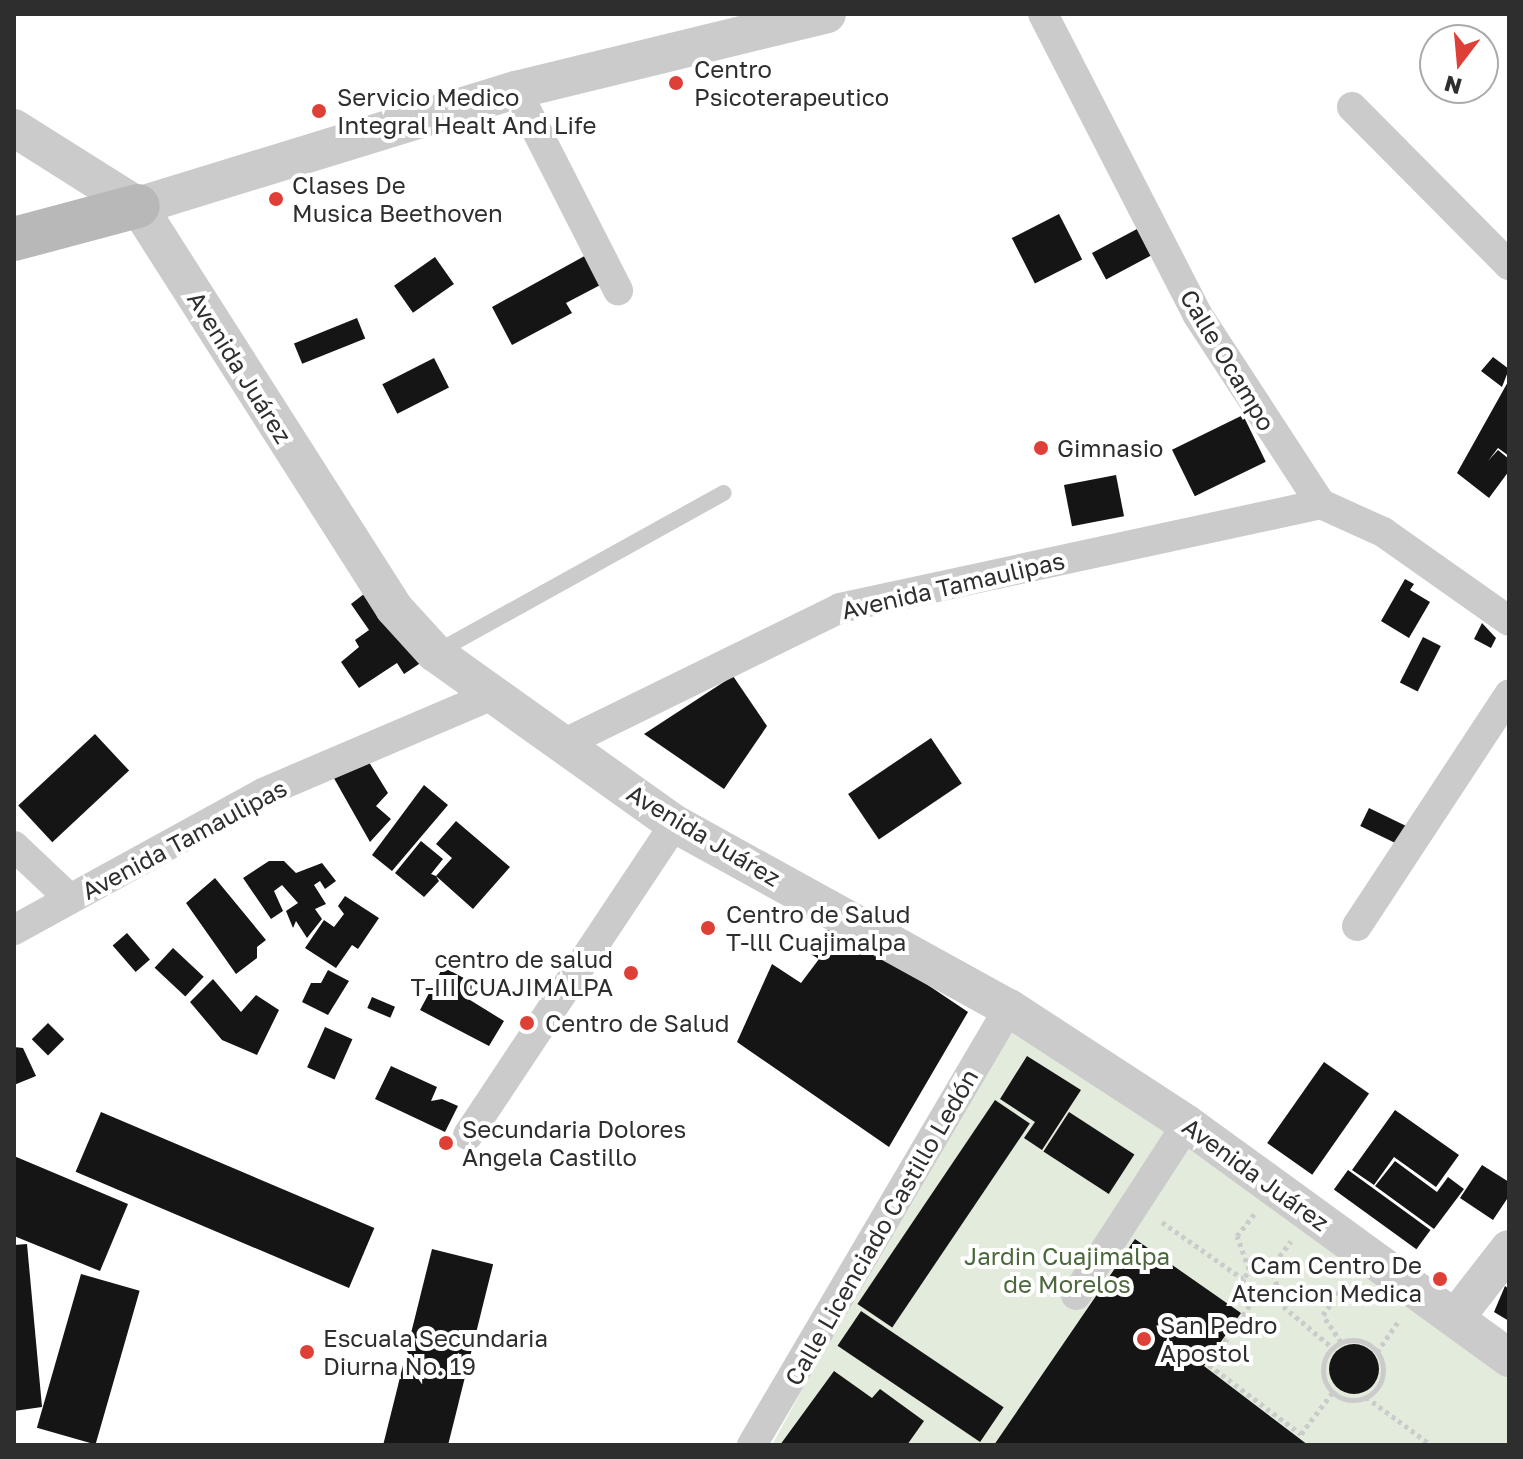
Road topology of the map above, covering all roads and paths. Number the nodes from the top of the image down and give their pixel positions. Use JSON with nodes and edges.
{"nodes":[{"id":1,"x":827,"y":14,"type":"edge"},
{"id":2,"x":1043,"y":14,"type":"edge"},
{"id":3,"x":516,"y":90,"type":"junction"},
{"id":4,"x":1352,"y":107,"type":"dead end"},
{"id":5,"x":14,"y":128,"type":"edge"},
{"id":6,"x":138,"y":206,"type":"junction"},
{"id":7,"x":14,"y":239,"type":"edge"},
{"id":8,"x":1509,"y":265,"type":"edge"},
{"id":9,"x":618,"y":290,"type":"dead end"},
{"id":10,"x":724,"y":493,"type":"dead end"},
{"id":11,"x":1321,"y":504,"type":"junction"},
{"id":12,"x":1509,"y":621,"type":"edge"},
{"id":13,"x":435,"y":653,"type":"junction"},
{"id":14,"x":1509,"y":695,"type":"edge"},
{"id":15,"x":490,"y":696,"type":"junction"},
{"id":16,"x":563,"y":744,"type":"junction"},
{"id":17,"x":675,"y":824,"type":"junction"},
{"id":18,"x":14,"y":846,"type":"edge"},
{"id":19,"x":70,"y":899,"type":"junction"},
{"id":20,"x":1357,"y":926,"type":"dead end"},
{"id":21,"x":14,"y":930,"type":"edge"},
{"id":22,"x":1009,"y":1008,"type":"junction"},
{"id":23,"x":1187,"y":1124,"type":"junction"},
{"id":24,"x":468,"y":1135,"type":"dead end"},
{"id":25,"x":1274,"y":1186,"type":"junction"},
{"id":26,"x":1151,"y":1214,"type":"dead end"},
{"id":27,"x":1509,"y":1249,"type":"edge"},
{"id":28,"x":1249,"y":1269,"type":"junction"},
{"id":29,"x":1243,"y":1279,"type":"junction"},
{"id":30,"x":1346,"y":1280,"type":"dead end"},
{"id":31,"x":1076,"y":1295,"type":"dead end"},
{"id":32,"x":1271,"y":1296,"type":"junction"},
{"id":33,"x":1254,"y":1299,"type":"junction"},
{"id":34,"x":1409,"y":1305,"type":"dead end"},
{"id":35,"x":1456,"y":1317,"type":"junction"},
{"id":36,"x":1341,"y":1342,"type":"junction"},
{"id":37,"x":1333,"y":1348,"type":"junction"},
{"id":38,"x":1377,"y":1352,"type":"junction"},
{"id":39,"x":1509,"y":1358,"type":"edge"},
{"id":40,"x":1333,"y":1392,"type":"junction"},
{"id":41,"x":1366,"y":1397,"type":"junction"},
{"id":42,"x":752,"y":1445,"type":"edge"},
{"id":43,"x":1431,"y":1445,"type":"edge"}],
"edges":[{"from":1,"to":3,"type":"street"},
{"from":2,"to":11,"type":"street","name":"Calle Ocampo"},
{"from":3,"to":6,"type":"street"},
{"from":3,"to":9,"type":"street"},
{"from":4,"to":8,"type":"street"},
{"from":5,"to":6,"type":"street","name":"Avenida Juárez"},
{"from":6,"to":7,"type":"main road"},
{"from":6,"to":13,"type":"street","name":"Avenida Juárez"},
{"from":10,"to":13,"type":"lane"},
{"from":11,"to":12,"type":"street"},
{"from":11,"to":16,"type":"street","name":"Avenida Tamaulipas"},
{"from":13,"to":15,"type":"street","name":"Avenida Juárez"},
{"from":14,"to":20,"type":"street"},
{"from":15,"to":16,"type":"street","name":"Avenida Juárez"},
{"from":15,"to":19,"type":"street","name":"Avenida Tamaulipas"},
{"from":16,"to":17,"type":"street","name":"Avenida Juárez"},
{"from":17,"to":22,"type":"street","name":"Avenida Juárez"},
{"from":17,"to":24,"type":"street"},
{"from":18,"to":19,"type":"street"},
{"from":19,"to":21,"type":"street","name":"Avenida Tamaulipas"},
{"from":22,"to":23,"type":"street","name":"Avenida Juárez"},
{"from":22,"to":42,"type":"street","name":"Calle Licenciado Castillo Ledón"},
{"from":23,"to":25,"type":"street","name":"Avenida Juárez"},
{"from":23,"to":31,"type":"street"},
{"from":25,"to":28,"type":"path"},
{"from":25,"to":35,"type":"street","name":"Avenida Juárez"},
{"from":26,"to":29,"type":"path"},
{"from":27,"to":35,"type":"street"},
{"from":28,"to":29,"type":"path"},
{"from":28,"to":32,"type":"path"},
{"from":29,"to":33,"type":"path"},
{"from":30,"to":36,"type":"path"},
{"from":32,"to":33,"type":"path"},
{"from":32,"to":37,"type":"path"},
{"from":33,"to":40,"type":"path"},
{"from":34,"to":38,"type":"path"},
{"from":35,"to":39,"type":"street","name":"Avenida Juárez"},
{"from":36,"to":37,"type":"path"},
{"from":36,"to":38,"type":"path"},
{"from":37,"to":40,"type":"path"},
{"from":38,"to":41,"type":"path"},
{"from":40,"to":41,"type":"path"},
{"from":41,"to":43,"type":"path"}]}
